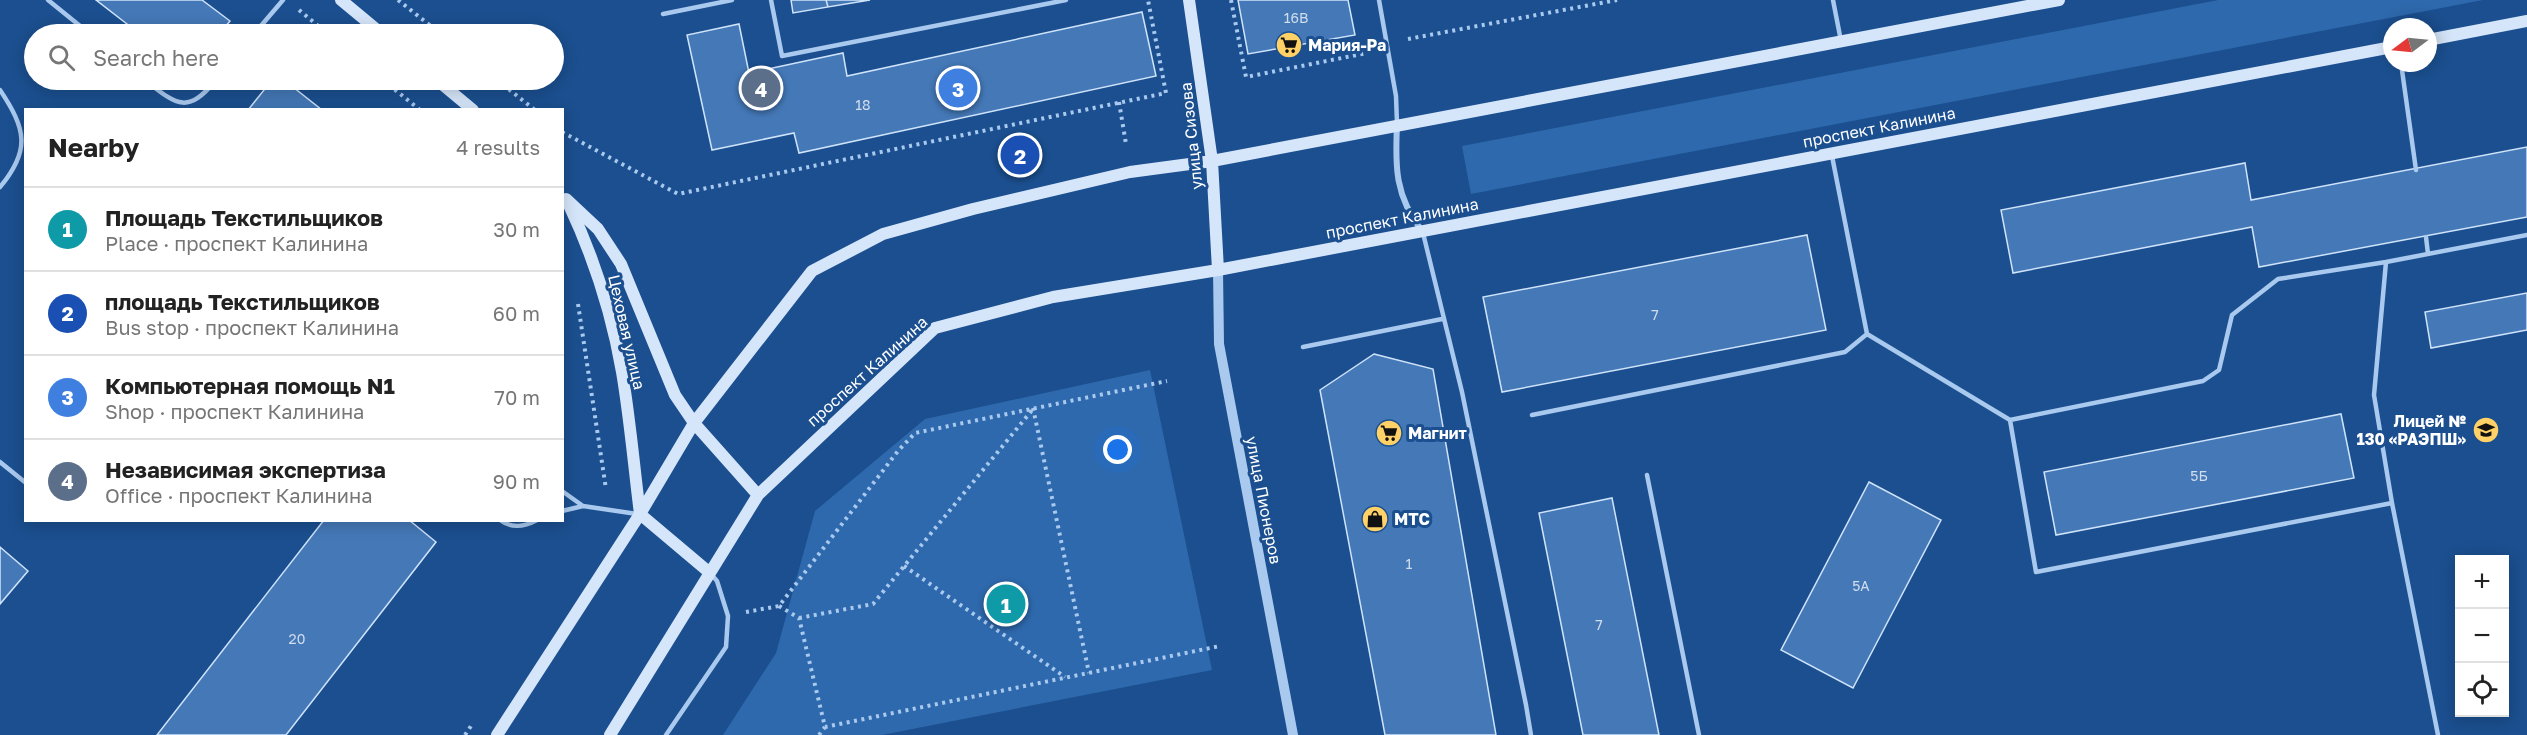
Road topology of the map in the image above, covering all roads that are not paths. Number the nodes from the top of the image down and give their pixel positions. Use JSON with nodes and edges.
{"nodes":[{"id":1,"x":48,"y":0,"type":"edge"},
{"id":2,"x":283,"y":0,"type":"edge"},
{"id":3,"x":341,"y":0,"type":"edge"},
{"id":4,"x":732,"y":0,"type":"edge"},
{"id":5,"x":771,"y":0,"type":"edge"},
{"id":6,"x":1066,"y":0,"type":"edge"},
{"id":7,"x":1189,"y":0,"type":"edge"},
{"id":8,"x":1379,"y":0,"type":"edge"},
{"id":9,"x":1833,"y":0,"type":"edge"},
{"id":10,"x":2059,"y":0,"type":"edge"},
{"id":11,"x":663,"y":14,"type":"dead end"},
{"id":12,"x":2527,"y":21,"type":"edge"},
{"id":13,"x":78,"y":24,"type":"edge"},
{"id":14,"x":263,"y":24,"type":"edge"},
{"id":15,"x":370,"y":24,"type":"edge"},
{"id":16,"x":2437,"y":38,"type":"edge"},
{"id":17,"x":1841,"y":41,"type":"junction"},
{"id":18,"x":2383,"y":49,"type":"edge"},
{"id":19,"x":2401,"y":72,"type":"edge"},
{"id":20,"x":0,"y":90,"type":"edge"},
{"id":21,"x":158,"y":90,"type":"edge"},
{"id":22,"x":207,"y":90,"type":"edge"},
{"id":23,"x":449,"y":90,"type":"edge"},
{"id":24,"x":471,"y":108,"type":"edge"},
{"id":25,"x":1397,"y":124,"type":"junction"},
{"id":26,"x":1831,"y":153,"type":"junction"},
{"id":27,"x":1212,"y":161,"type":"junction"},
{"id":28,"x":2416,"y":170,"type":"dead end"},
{"id":29,"x":0,"y":187,"type":"edge"},
{"id":30,"x":564,"y":196,"type":"edge"},
{"id":31,"x":1422,"y":231,"type":"junction"},
{"id":32,"x":2527,"y":235,"type":"edge"},
{"id":33,"x":2426,"y":237,"type":"dead end"},
{"id":34,"x":2428,"y":254,"type":"junction"},
{"id":35,"x":2386,"y":262,"type":"junction"},
{"id":36,"x":1218,"y":270,"type":"junction"},
{"id":37,"x":1442,"y":319,"type":"junction"},
{"id":38,"x":1867,"y":334,"type":"junction"},
{"id":39,"x":1303,"y":347,"type":"dead end"},
{"id":40,"x":1532,"y":415,"type":"dead end"},
{"id":41,"x":2010,"y":420,"type":"junction"},
{"id":42,"x":694,"y":423,"type":"junction"},
{"id":43,"x":0,"y":462,"type":"edge"},
{"id":44,"x":1647,"y":475,"type":"dead end"},
{"id":45,"x":24,"y":481,"type":"edge"},
{"id":46,"x":564,"y":492,"type":"edge"},
{"id":47,"x":758,"y":495,"type":"junction"},
{"id":48,"x":2392,"y":503,"type":"junction"},
{"id":49,"x":583,"y":506,"type":"junction"},
{"id":50,"x":564,"y":511,"type":"edge"},
{"id":51,"x":640,"y":514,"type":"junction"},
{"id":52,"x":503,"y":522,"type":"edge"},
{"id":53,"x":533,"y":522,"type":"edge"},
{"id":54,"x":710,"y":573,"type":"junction"},
{"id":55,"x":497,"y":735,"type":"edge"},
{"id":56,"x":610,"y":735,"type":"edge"},
{"id":57,"x":666,"y":735,"type":"edge"},
{"id":58,"x":1293,"y":735,"type":"edge"},
{"id":59,"x":1531,"y":735,"type":"edge"},
{"id":60,"x":1699,"y":735,"type":"edge"},
{"id":61,"x":2438,"y":735,"type":"edge"}],
"edges":[{"from":1,"to":13,"type":"lane"},
{"from":2,"to":14,"type":"lane"},
{"from":3,"to":15,"type":"main road"},
{"from":4,"to":11,"type":"lane"},
{"from":5,"to":6,"type":"lane"},
{"from":7,"to":27,"type":"main road","name":"улица Сизова"},
{"from":8,"to":25,"type":"lane"},
{"from":9,"to":17,"type":"lane"},
{"from":10,"to":17,"type":"main road"},
{"from":12,"to":16,"type":"main road"},
{"from":17,"to":25,"type":"main road"},
{"from":18,"to":26,"type":"main road","name":"проспект Калинина"},
{"from":19,"to":28,"type":"lane"},
{"from":20,"to":29,"type":"lane"},
{"from":21,"to":22,"type":"lane"},
{"from":23,"to":24,"type":"main road"},
{"from":25,"to":27,"type":"main road"},
{"from":25,"to":31,"type":"street"},
{"from":26,"to":31,"type":"main road","name":"проспект Калинина"},
{"from":26,"to":38,"type":"lane"},
{"from":27,"to":36,"type":"main road","name":"улица Сизова"},
{"from":27,"to":42,"type":"main road"},
{"from":30,"to":42,"type":"main road","name":"Цеховая улица"},
{"from":30,"to":51,"type":"main road","name":"Цеховая улица"},
{"from":31,"to":36,"type":"main road","name":"проспект Калинина"},
{"from":31,"to":37,"type":"lane"},
{"from":32,"to":34,"type":"lane"},
{"from":33,"to":34,"type":"lane"},
{"from":34,"to":35,"type":"lane"},
{"from":35,"to":41,"type":"lane"},
{"from":35,"to":48,"type":"lane"},
{"from":36,"to":47,"type":"main road","name":"проспект Калинина"},
{"from":36,"to":58,"type":"street","name":"улица Пионеров"},
{"from":37,"to":39,"type":"lane"},
{"from":37,"to":59,"type":"lane"},
{"from":38,"to":40,"type":"lane"},
{"from":38,"to":41,"type":"lane"},
{"from":41,"to":48,"type":"lane"},
{"from":42,"to":47,"type":"main road","name":"Цеховая улица"},
{"from":42,"to":51,"type":"main road"},
{"from":43,"to":45,"type":"lane"},
{"from":44,"to":60,"type":"lane"},
{"from":46,"to":49,"type":"lane"},
{"from":47,"to":54,"type":"main road","name":"проспект Калинина"},
{"from":48,"to":61,"type":"lane"},
{"from":49,"to":50,"type":"lane"},
{"from":49,"to":51,"type":"lane"},
{"from":51,"to":54,"type":"main road"},
{"from":51,"to":55,"type":"main road"},
{"from":52,"to":53,"type":"lane"},
{"from":54,"to":56,"type":"main road","name":"проспект Калинина"},
{"from":54,"to":57,"type":"lane"}]}
